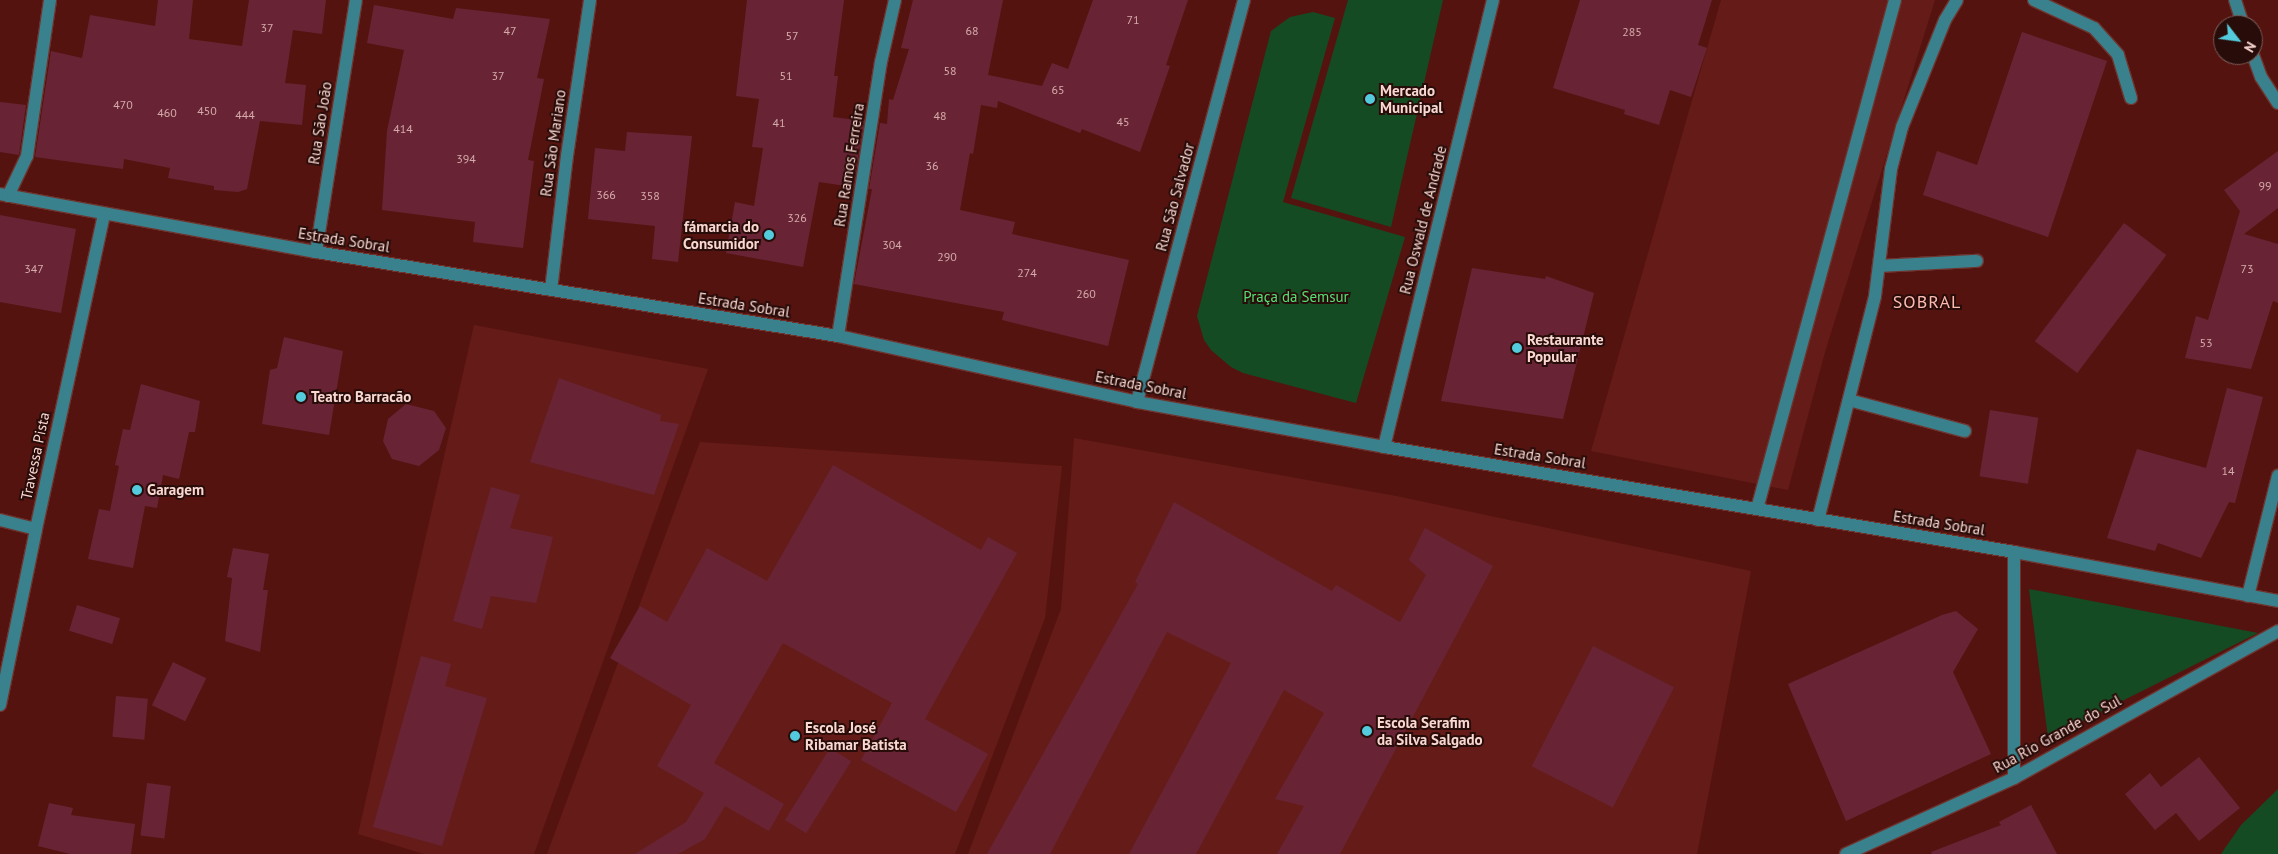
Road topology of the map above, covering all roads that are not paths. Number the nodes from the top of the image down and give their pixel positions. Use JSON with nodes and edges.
{"nodes":[{"id":1,"x":50,"y":0,"type":"edge"},
{"id":2,"x":356,"y":0,"type":"edge"},
{"id":3,"x":590,"y":0,"type":"edge"},
{"id":4,"x":895,"y":0,"type":"edge"},
{"id":5,"x":1244,"y":0,"type":"edge"},
{"id":6,"x":1493,"y":0,"type":"edge"},
{"id":7,"x":1895,"y":0,"type":"edge"},
{"id":8,"x":1957,"y":0,"type":"edge"},
{"id":9,"x":2034,"y":0,"type":"edge"},
{"id":10,"x":2235,"y":0,"type":"edge"},
{"id":11,"x":2240,"y":15,"type":"edge"},
{"id":12,"x":2257,"y":65,"type":"edge"},
{"id":13,"x":2131,"y":98,"type":"dead end"},
{"id":14,"x":2278,"y":103,"type":"edge"},
{"id":15,"x":4,"y":195,"type":"edge"},
{"id":16,"x":104,"y":215,"type":"junction"},
{"id":17,"x":316,"y":252,"type":"junction"},
{"id":18,"x":1977,"y":261,"type":"dead end"},
{"id":19,"x":1880,"y":266,"type":"junction"},
{"id":20,"x":551,"y":290,"type":"junction"},
{"id":21,"x":838,"y":336,"type":"junction"},
{"id":22,"x":1849,"y":400,"type":"junction"},
{"id":23,"x":1137,"y":402,"type":"junction"},
{"id":24,"x":1964,"y":431,"type":"dead end"},
{"id":25,"x":1384,"y":447,"type":"junction"},
{"id":26,"x":2278,"y":476,"type":"edge"},
{"id":27,"x":1757,"y":509,"type":"junction"},
{"id":28,"x":0,"y":520,"type":"edge"},
{"id":29,"x":1818,"y":520,"type":"junction"},
{"id":30,"x":36,"y":529,"type":"junction"},
{"id":31,"x":2014,"y":552,"type":"junction"},
{"id":32,"x":2248,"y":596,"type":"junction"},
{"id":33,"x":2278,"y":601,"type":"edge"},
{"id":34,"x":2278,"y":631,"type":"edge"},
{"id":35,"x":0,"y":706,"type":"edge"},
{"id":36,"x":2014,"y":778,"type":"junction"},
{"id":37,"x":1846,"y":854,"type":"edge"}],
"edges":[{"from":1,"to":15,"type":"street"},
{"from":2,"to":17,"type":"street","name":"Rua São João"},
{"from":3,"to":20,"type":"street","name":"Rua São Mariano"},
{"from":4,"to":21,"type":"street","name":"Rua Ramos Ferreira"},
{"from":5,"to":23,"type":"street","name":"Rua São Salvador"},
{"from":6,"to":25,"type":"street","name":"Rua Oswald de Andrade"},
{"from":7,"to":27,"type":"street"},
{"from":8,"to":19,"type":"street"},
{"from":9,"to":13,"type":"street"},
{"from":10,"to":11,"type":"street"},
{"from":12,"to":14,"type":"street"},
{"from":15,"to":16,"type":"street","name":"Estrada Sobral"},
{"from":16,"to":17,"type":"street","name":"Estrada Sobral"},
{"from":16,"to":30,"type":"street","name":"Travessa Pista"},
{"from":17,"to":20,"type":"street","name":"Estrada Sobral"},
{"from":18,"to":19,"type":"street"},
{"from":19,"to":22,"type":"street"},
{"from":20,"to":21,"type":"street","name":"Estrada Sobral"},
{"from":21,"to":23,"type":"street","name":"Estrada Sobral"},
{"from":22,"to":24,"type":"street"},
{"from":22,"to":29,"type":"street"},
{"from":23,"to":25,"type":"street","name":"Estrada Sobral"},
{"from":25,"to":27,"type":"street","name":"Estrada Sobral"},
{"from":26,"to":32,"type":"street"},
{"from":27,"to":29,"type":"street","name":"Estrada Sobral"},
{"from":28,"to":30,"type":"street"},
{"from":29,"to":31,"type":"street","name":"Estrada Sobral"},
{"from":30,"to":35,"type":"street","name":"Travessa Pista"},
{"from":31,"to":32,"type":"street","name":"Estrada Sobral"},
{"from":31,"to":36,"type":"street"},
{"from":32,"to":33,"type":"street","name":"Estrada Sobral"},
{"from":34,"to":36,"type":"street","name":"Rua Rio Grande do Sul"},
{"from":36,"to":37,"type":"street","name":"Rua Rio Grande do Sul"}]}
